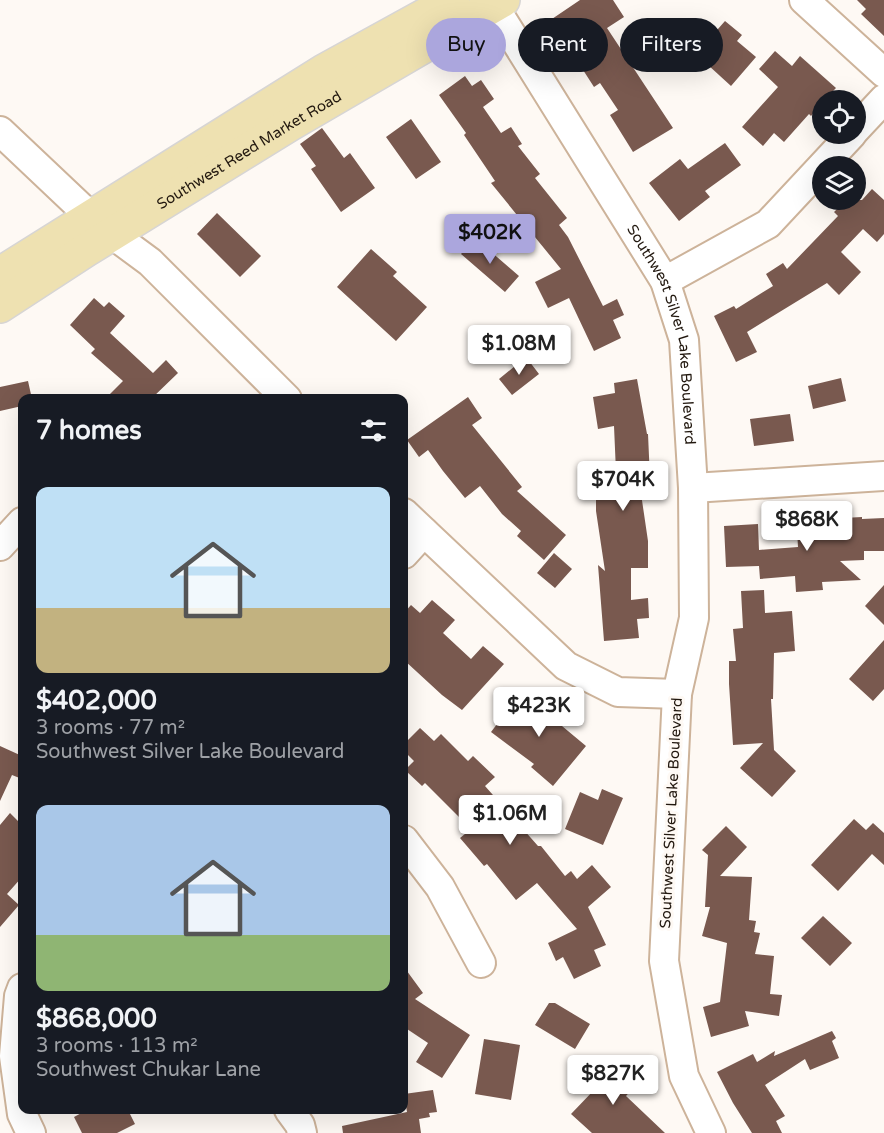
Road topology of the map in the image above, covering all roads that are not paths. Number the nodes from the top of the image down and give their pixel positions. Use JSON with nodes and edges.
{"nodes":[{"id":1,"x":453,"y":0,"type":"edge"},
{"id":2,"x":804,"y":0,"type":"edge"},
{"id":3,"x":496,"y":2,"type":"edge"},
{"id":4,"x":884,"y":73,"type":"edge"},
{"id":5,"x":884,"y":99,"type":"edge"},
{"id":6,"x":866,"y":118,"type":"edge"},
{"id":7,"x":0,"y":131,"type":"edge"},
{"id":8,"x":843,"y":144,"type":"edge"},
{"id":9,"x":102,"y":225,"type":"junction"},
{"id":10,"x":0,"y":274,"type":"edge"},
{"id":11,"x":665,"y":281,"type":"junction"},
{"id":12,"x":0,"y":306,"type":"edge"},
{"id":13,"x":282,"y":394,"type":"edge"},
{"id":14,"x":884,"y":476,"type":"edge"},
{"id":15,"x":693,"y":488,"type":"junction"},
{"id":16,"x":408,"y":517,"type":"edge"},
{"id":17,"x":18,"y":526,"type":"edge"},
{"id":18,"x":424,"y":532,"type":"junction"},
{"id":19,"x":0,"y":546,"type":"edge"},
{"id":20,"x":408,"y":550,"type":"edge"},
{"id":21,"x":677,"y":694,"type":"junction"},
{"id":22,"x":408,"y":845,"type":"edge"},
{"id":23,"x":481,"y":963,"type":"dead end"},
{"id":24,"x":18,"y":1008,"type":"edge"},
{"id":25,"x":18,"y":1085,"type":"edge"},
{"id":26,"x":22,"y":1114,"type":"edge"},
{"id":27,"x":292,"y":1114,"type":"edge"},
{"id":28,"x":31,"y":1133,"type":"edge"},
{"id":29,"x":302,"y":1133,"type":"edge"},
{"id":30,"x":711,"y":1133,"type":"edge"}],
"edges":[{"from":1,"to":9,"type":"main road","name":"Southwest Reed Market Road"},
{"from":2,"to":4,"type":"street"},
{"from":3,"to":9,"type":"main road","name":"Southwest Reed Market Road"},
{"from":3,"to":11,"type":"street","name":"Southwest Silver Lake Boulevard"},
{"from":5,"to":6,"type":"street"},
{"from":7,"to":9,"type":"street"},
{"from":8,"to":11,"type":"street"},
{"from":9,"to":10,"type":"main road","name":"Southwest Reed Market Road"},
{"from":9,"to":12,"type":"main road","name":"Southwest Reed Market Road"},
{"from":9,"to":13,"type":"street"},
{"from":11,"to":15,"type":"street","name":"Southwest Silver Lake Boulevard"},
{"from":14,"to":15,"type":"street"},
{"from":15,"to":21,"type":"street","name":"Southwest Silver Lake Boulevard"},
{"from":16,"to":18,"type":"street"},
{"from":17,"to":19,"type":"street"},
{"from":18,"to":20,"type":"street"},
{"from":18,"to":21,"type":"street"},
{"from":21,"to":30,"type":"street","name":"Southwest Silver Lake Boulevard"},
{"from":22,"to":23,"type":"street"},
{"from":24,"to":25,"type":"street"},
{"from":26,"to":28,"type":"street"},
{"from":27,"to":29,"type":"street"}]}
